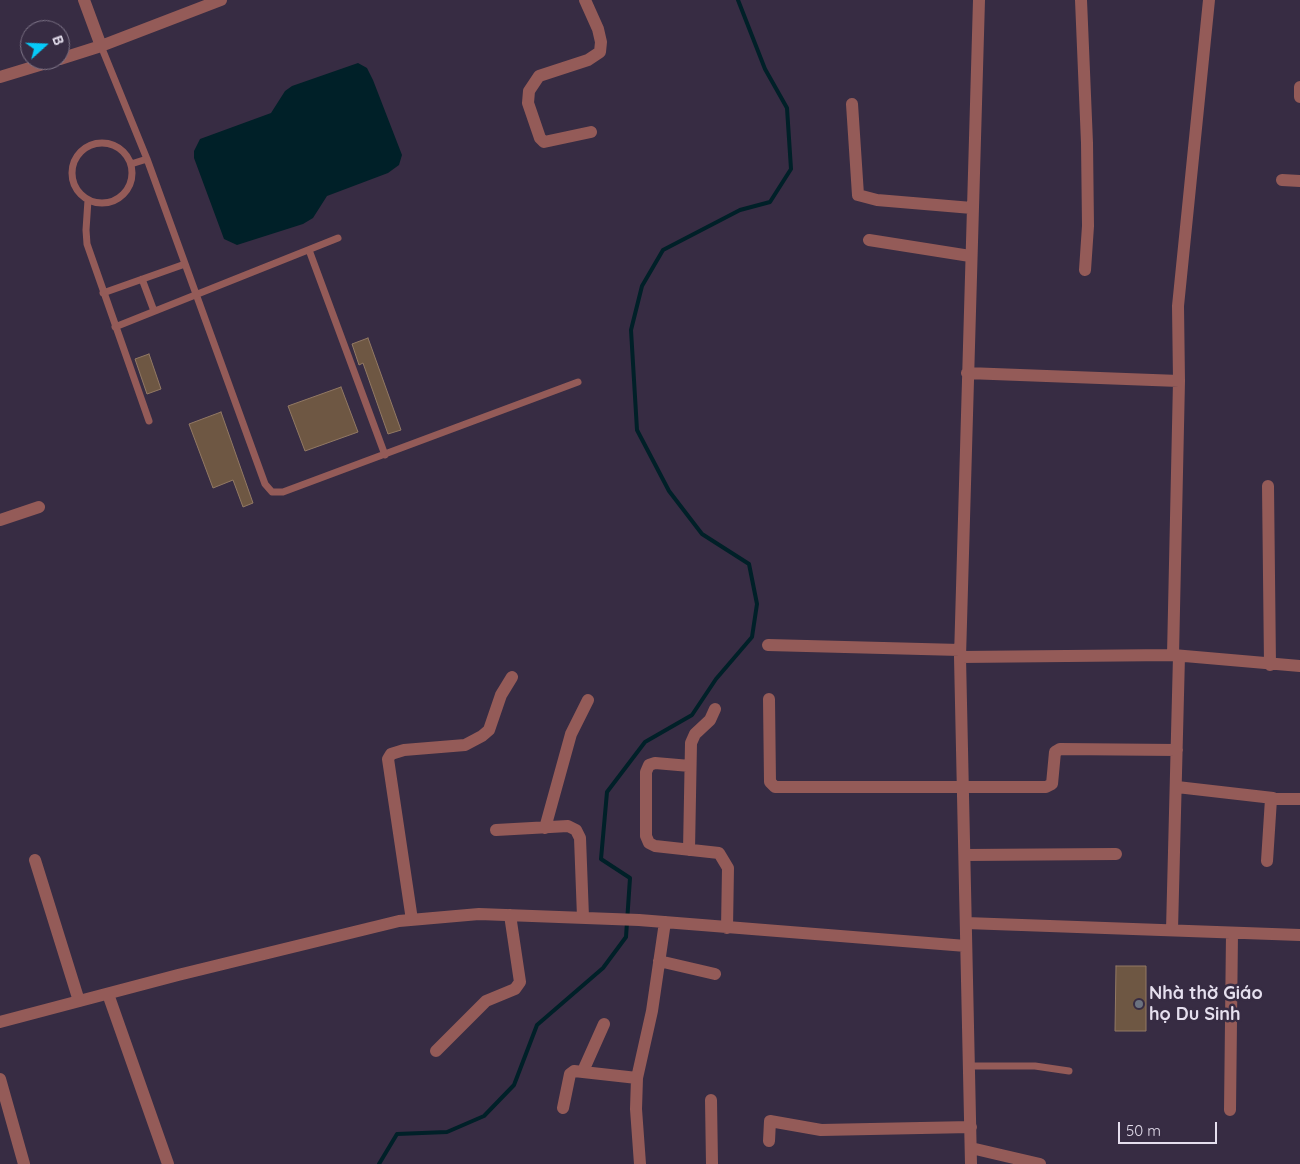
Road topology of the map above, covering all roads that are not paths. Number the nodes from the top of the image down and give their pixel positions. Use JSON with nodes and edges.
{"nodes":[{"id":1,"x":84,"y":0,"type":"edge"},
{"id":2,"x":221,"y":0,"type":"edge"},
{"id":3,"x":585,"y":0,"type":"edge"},
{"id":4,"x":978,"y":0,"type":"edge"},
{"id":5,"x":1081,"y":0,"type":"edge"},
{"id":6,"x":1209,"y":0,"type":"edge"},
{"id":7,"x":101,"y":46,"type":"junction"},
{"id":8,"x":70,"y":56,"type":"edge"},
{"id":9,"x":23,"y":70,"type":"edge"},
{"id":10,"x":0,"y":77,"type":"edge"},
{"id":11,"x":1300,"y":87,"type":"edge"},
{"id":12,"x":1300,"y":97,"type":"edge"},
{"id":13,"x":852,"y":104,"type":"dead end"},
{"id":14,"x":591,"y":132,"type":"dead end"},
{"id":15,"x":147,"y":159,"type":"junction"},
{"id":16,"x":131,"y":164,"type":"junction"},
{"id":17,"x":1282,"y":180,"type":"dead end"},
{"id":18,"x":1300,"y":181,"type":"edge"},
{"id":19,"x":88,"y":200,"type":"junction"},
{"id":20,"x":972,"y":208,"type":"junction"},
{"id":21,"x":338,"y":238,"type":"dead end"},
{"id":22,"x":869,"y":240,"type":"dead end"},
{"id":23,"x":309,"y":250,"type":"junction"},
{"id":24,"x":970,"y":256,"type":"junction"},
{"id":25,"x":185,"y":264,"type":"junction"},
{"id":26,"x":1085,"y":270,"type":"dead end"},
{"id":27,"x":142,"y":279,"type":"junction"},
{"id":28,"x":103,"y":293,"type":"junction"},
{"id":29,"x":196,"y":295,"type":"junction"},
{"id":30,"x":154,"y":311,"type":"junction"},
{"id":31,"x":115,"y":327,"type":"junction"},
{"id":32,"x":967,"y":373,"type":"junction"},
{"id":33,"x":1179,"y":381,"type":"junction"},
{"id":34,"x":578,"y":382,"type":"dead end"},
{"id":35,"x":149,"y":421,"type":"dead end"},
{"id":36,"x":385,"y":455,"type":"junction"},
{"id":37,"x":1268,"y":486,"type":"dead end"},
{"id":38,"x":39,"y":508,"type":"dead end"},
{"id":39,"x":0,"y":520,"type":"edge"},
{"id":40,"x":768,"y":645,"type":"dead end"},
{"id":41,"x":960,"y":654,"type":"junction"},
{"id":42,"x":1176,"y":656,"type":"junction"},
{"id":43,"x":1270,"y":665,"type":"junction"},
{"id":44,"x":1300,"y":666,"type":"edge"},
{"id":45,"x":512,"y":677,"type":"dead end"},
{"id":46,"x":770,"y":699,"type":"dead end"},
{"id":47,"x":588,"y":700,"type":"dead end"},
{"id":48,"x":715,"y":709,"type":"dead end"},
{"id":49,"x":1177,"y":750,"type":"junction"},
{"id":50,"x":690,"y":766,"type":"junction"},
{"id":51,"x":963,"y":786,"type":"junction"},
{"id":52,"x":1176,"y":787,"type":"junction"},
{"id":53,"x":1273,"y":798,"type":"junction"},
{"id":54,"x":1300,"y":799,"type":"edge"},
{"id":55,"x":545,"y":828,"type":"junction"},
{"id":56,"x":496,"y":830,"type":"dead end"},
{"id":57,"x":689,"y":850,"type":"junction"},
{"id":58,"x":1116,"y":854,"type":"dead end"},
{"id":59,"x":964,"y":855,"type":"junction"},
{"id":60,"x":36,"y":860,"type":"dead end"},
{"id":61,"x":1267,"y":861,"type":"dead end"},
{"id":62,"x":510,"y":915,"type":"junction"},
{"id":63,"x":583,"y":917,"type":"junction"},
{"id":64,"x":412,"y":920,"type":"junction"},
{"id":65,"x":665,"y":922,"type":"junction"},
{"id":66,"x":966,"y":922,"type":"junction"},
{"id":67,"x":728,"y":928,"type":"junction"},
{"id":68,"x":1172,"y":930,"type":"junction"},
{"id":69,"x":1232,"y":933,"type":"junction"},
{"id":70,"x":1300,"y":935,"type":"edge"},
{"id":71,"x":966,"y":946,"type":"junction"},
{"id":72,"x":659,"y":961,"type":"junction"},
{"id":73,"x":715,"y":974,"type":"dead end"},
{"id":74,"x":108,"y":994,"type":"junction"},
{"id":75,"x":79,"y":1001,"type":"junction"},
{"id":76,"x":0,"y":1022,"type":"edge"},
{"id":77,"x":604,"y":1024,"type":"dead end"},
{"id":78,"x":436,"y":1051,"type":"dead end"},
{"id":79,"x":969,"y":1066,"type":"junction"},
{"id":80,"x":583,"y":1071,"type":"junction"},
{"id":81,"x":1069,"y":1072,"type":"dead end"},
{"id":82,"x":637,"y":1078,"type":"junction"},
{"id":83,"x":0,"y":1079,"type":"edge"},
{"id":84,"x":711,"y":1100,"type":"dead end"},
{"id":85,"x":563,"y":1108,"type":"dead end"},
{"id":86,"x":1230,"y":1110,"type":"dead end"},
{"id":87,"x":971,"y":1127,"type":"junction"},
{"id":88,"x":769,"y":1140,"type":"dead end"},
{"id":89,"x":971,"y":1148,"type":"junction"},
{"id":90,"x":24,"y":1164,"type":"edge"},
{"id":91,"x":168,"y":1164,"type":"edge"},
{"id":92,"x":640,"y":1164,"type":"edge"},
{"id":93,"x":712,"y":1164,"type":"edge"},
{"id":94,"x":971,"y":1164,"type":"edge"},
{"id":95,"x":1040,"y":1164,"type":"edge"}],
"edges":[{"from":1,"to":7,"type":"street"},
{"from":2,"to":7,"type":"street"},
{"from":3,"to":14,"type":"street"},
{"from":4,"to":20,"type":"street"},
{"from":5,"to":26,"type":"street"},
{"from":6,"to":33,"type":"street"},
{"from":7,"to":8,"type":"street"},
{"from":7,"to":15,"type":"lane"},
{"from":9,"to":10,"type":"street"},
{"from":11,"to":12,"type":"street"},
{"from":13,"to":20,"type":"street"},
{"from":15,"to":16,"type":"lane"},
{"from":15,"to":25,"type":"lane"},
{"from":16,"to":19,"type":"lane"},
{"from":16,"to":19,"type":"lane"},
{"from":17,"to":18,"type":"street"},
{"from":19,"to":28,"type":"lane"},
{"from":20,"to":24,"type":"street"},
{"from":21,"to":23,"type":"lane"},
{"from":22,"to":24,"type":"street"},
{"from":23,"to":29,"type":"lane"},
{"from":23,"to":36,"type":"lane"},
{"from":24,"to":32,"type":"street"},
{"from":25,"to":27,"type":"lane"},
{"from":25,"to":29,"type":"lane"},
{"from":27,"to":28,"type":"lane"},
{"from":27,"to":30,"type":"lane"},
{"from":28,"to":31,"type":"lane"},
{"from":29,"to":30,"type":"lane"},
{"from":29,"to":36,"type":"lane"},
{"from":30,"to":31,"type":"lane"},
{"from":31,"to":35,"type":"lane"},
{"from":32,"to":33,"type":"street"},
{"from":32,"to":41,"type":"street"},
{"from":33,"to":42,"type":"street"},
{"from":34,"to":36,"type":"lane"},
{"from":37,"to":43,"type":"street"},
{"from":38,"to":39,"type":"street"},
{"from":40,"to":41,"type":"street"},
{"from":41,"to":42,"type":"street"},
{"from":41,"to":51,"type":"street"},
{"from":42,"to":43,"type":"street"},
{"from":42,"to":49,"type":"street"},
{"from":43,"to":44,"type":"street"},
{"from":45,"to":64,"type":"street"},
{"from":46,"to":51,"type":"street"},
{"from":47,"to":55,"type":"street"},
{"from":48,"to":50,"type":"street"},
{"from":49,"to":51,"type":"street"},
{"from":49,"to":52,"type":"street"},
{"from":50,"to":57,"type":"street"},
{"from":50,"to":57,"type":"street"},
{"from":51,"to":59,"type":"street"},
{"from":52,"to":53,"type":"street"},
{"from":52,"to":68,"type":"street"},
{"from":53,"to":54,"type":"street"},
{"from":53,"to":61,"type":"street"},
{"from":55,"to":56,"type":"street"},
{"from":55,"to":63,"type":"street"},
{"from":57,"to":67,"type":"street"},
{"from":58,"to":59,"type":"street"},
{"from":59,"to":66,"type":"street"},
{"from":60,"to":75,"type":"street"},
{"from":62,"to":63,"type":"street"},
{"from":62,"to":64,"type":"street"},
{"from":62,"to":78,"type":"street"},
{"from":63,"to":65,"type":"street"},
{"from":64,"to":74,"type":"street"},
{"from":65,"to":67,"type":"street"},
{"from":65,"to":72,"type":"street"},
{"from":66,"to":68,"type":"street"},
{"from":66,"to":71,"type":"street"},
{"from":67,"to":71,"type":"street"},
{"from":68,"to":69,"type":"street"},
{"from":69,"to":70,"type":"street"},
{"from":69,"to":86,"type":"street"},
{"from":71,"to":79,"type":"street"},
{"from":72,"to":73,"type":"street"},
{"from":72,"to":82,"type":"street"},
{"from":74,"to":75,"type":"street"},
{"from":74,"to":91,"type":"street"},
{"from":75,"to":76,"type":"street"},
{"from":77,"to":80,"type":"street"},
{"from":79,"to":81,"type":"lane"},
{"from":79,"to":87,"type":"street"},
{"from":80,"to":82,"type":"street"},
{"from":80,"to":85,"type":"street"},
{"from":82,"to":92,"type":"street"},
{"from":83,"to":90,"type":"street"},
{"from":84,"to":93,"type":"street"},
{"from":87,"to":88,"type":"street"},
{"from":87,"to":89,"type":"street"},
{"from":89,"to":94,"type":"street"},
{"from":89,"to":95,"type":"street"}]}
